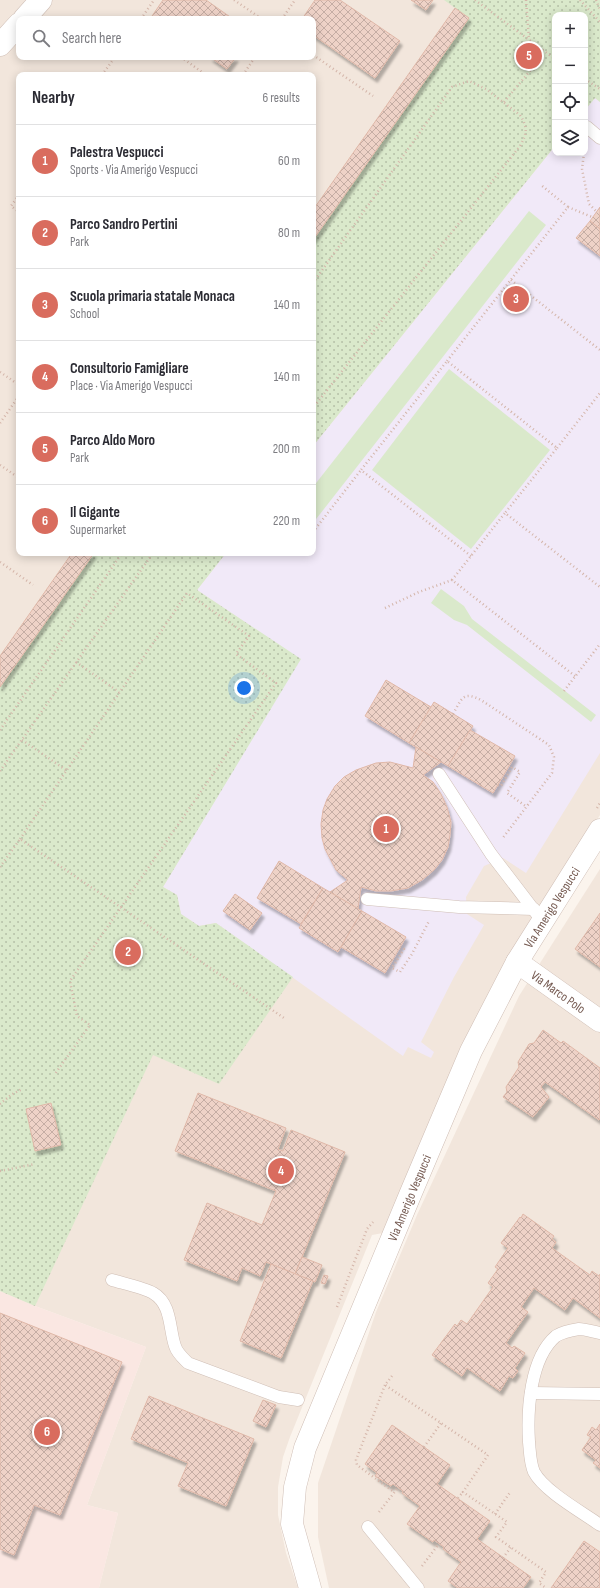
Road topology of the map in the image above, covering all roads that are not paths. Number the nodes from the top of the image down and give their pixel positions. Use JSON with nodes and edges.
{"nodes":[{"id":1,"x":41,"y":0,"type":"edge"},
{"id":2,"x":27,"y":16,"type":"edge"},
{"id":3,"x":16,"y":27,"type":"edge"},
{"id":4,"x":0,"y":45,"type":"edge"},
{"id":5,"x":588,"y":128,"type":"edge"},
{"id":6,"x":600,"y":138,"type":"edge"},
{"id":7,"x":439,"y":774,"type":"dead end"},
{"id":8,"x":600,"y":830,"type":"edge"},
{"id":9,"x":367,"y":899,"type":"dead end"},
{"id":10,"x":538,"y":915,"type":"junction"},
{"id":11,"x":517,"y":962,"type":"junction"},
{"id":12,"x":600,"y":1021,"type":"edge"},
{"id":13,"x":112,"y":1280,"type":"dead end"},
{"id":14,"x":600,"y":1333,"type":"edge"},
{"id":15,"x":531,"y":1393,"type":"junction"},
{"id":16,"x":600,"y":1394,"type":"edge"},
{"id":17,"x":298,"y":1400,"type":"dead end"},
{"id":18,"x":600,"y":1525,"type":"edge"},
{"id":19,"x":368,"y":1527,"type":"road end"},
{"id":20,"x":414,"y":1584,"type":"edge"},
{"id":21,"x":310,"y":1588,"type":"edge"}],
"edges":[{"from":1,"to":2,"type":"street"},
{"from":3,"to":4,"type":"street"},
{"from":5,"to":6,"type":"lane"},
{"from":7,"to":10,"type":"lane"},
{"from":8,"to":10,"type":"street","name":"Via Amerigo Vespucci"},
{"from":9,"to":10,"type":"lane"},
{"from":10,"to":11,"type":"street","name":"Via Amerigo Vespucci"},
{"from":11,"to":12,"type":"street","name":"Via Marco Polo"},
{"from":11,"to":21,"type":"street","name":"Via Amerigo Vespucci"},
{"from":13,"to":17,"type":"lane"},
{"from":14,"to":15,"type":"lane"},
{"from":15,"to":16,"type":"lane"},
{"from":15,"to":18,"type":"lane"},
{"from":19,"to":20,"type":"lane"}]}
